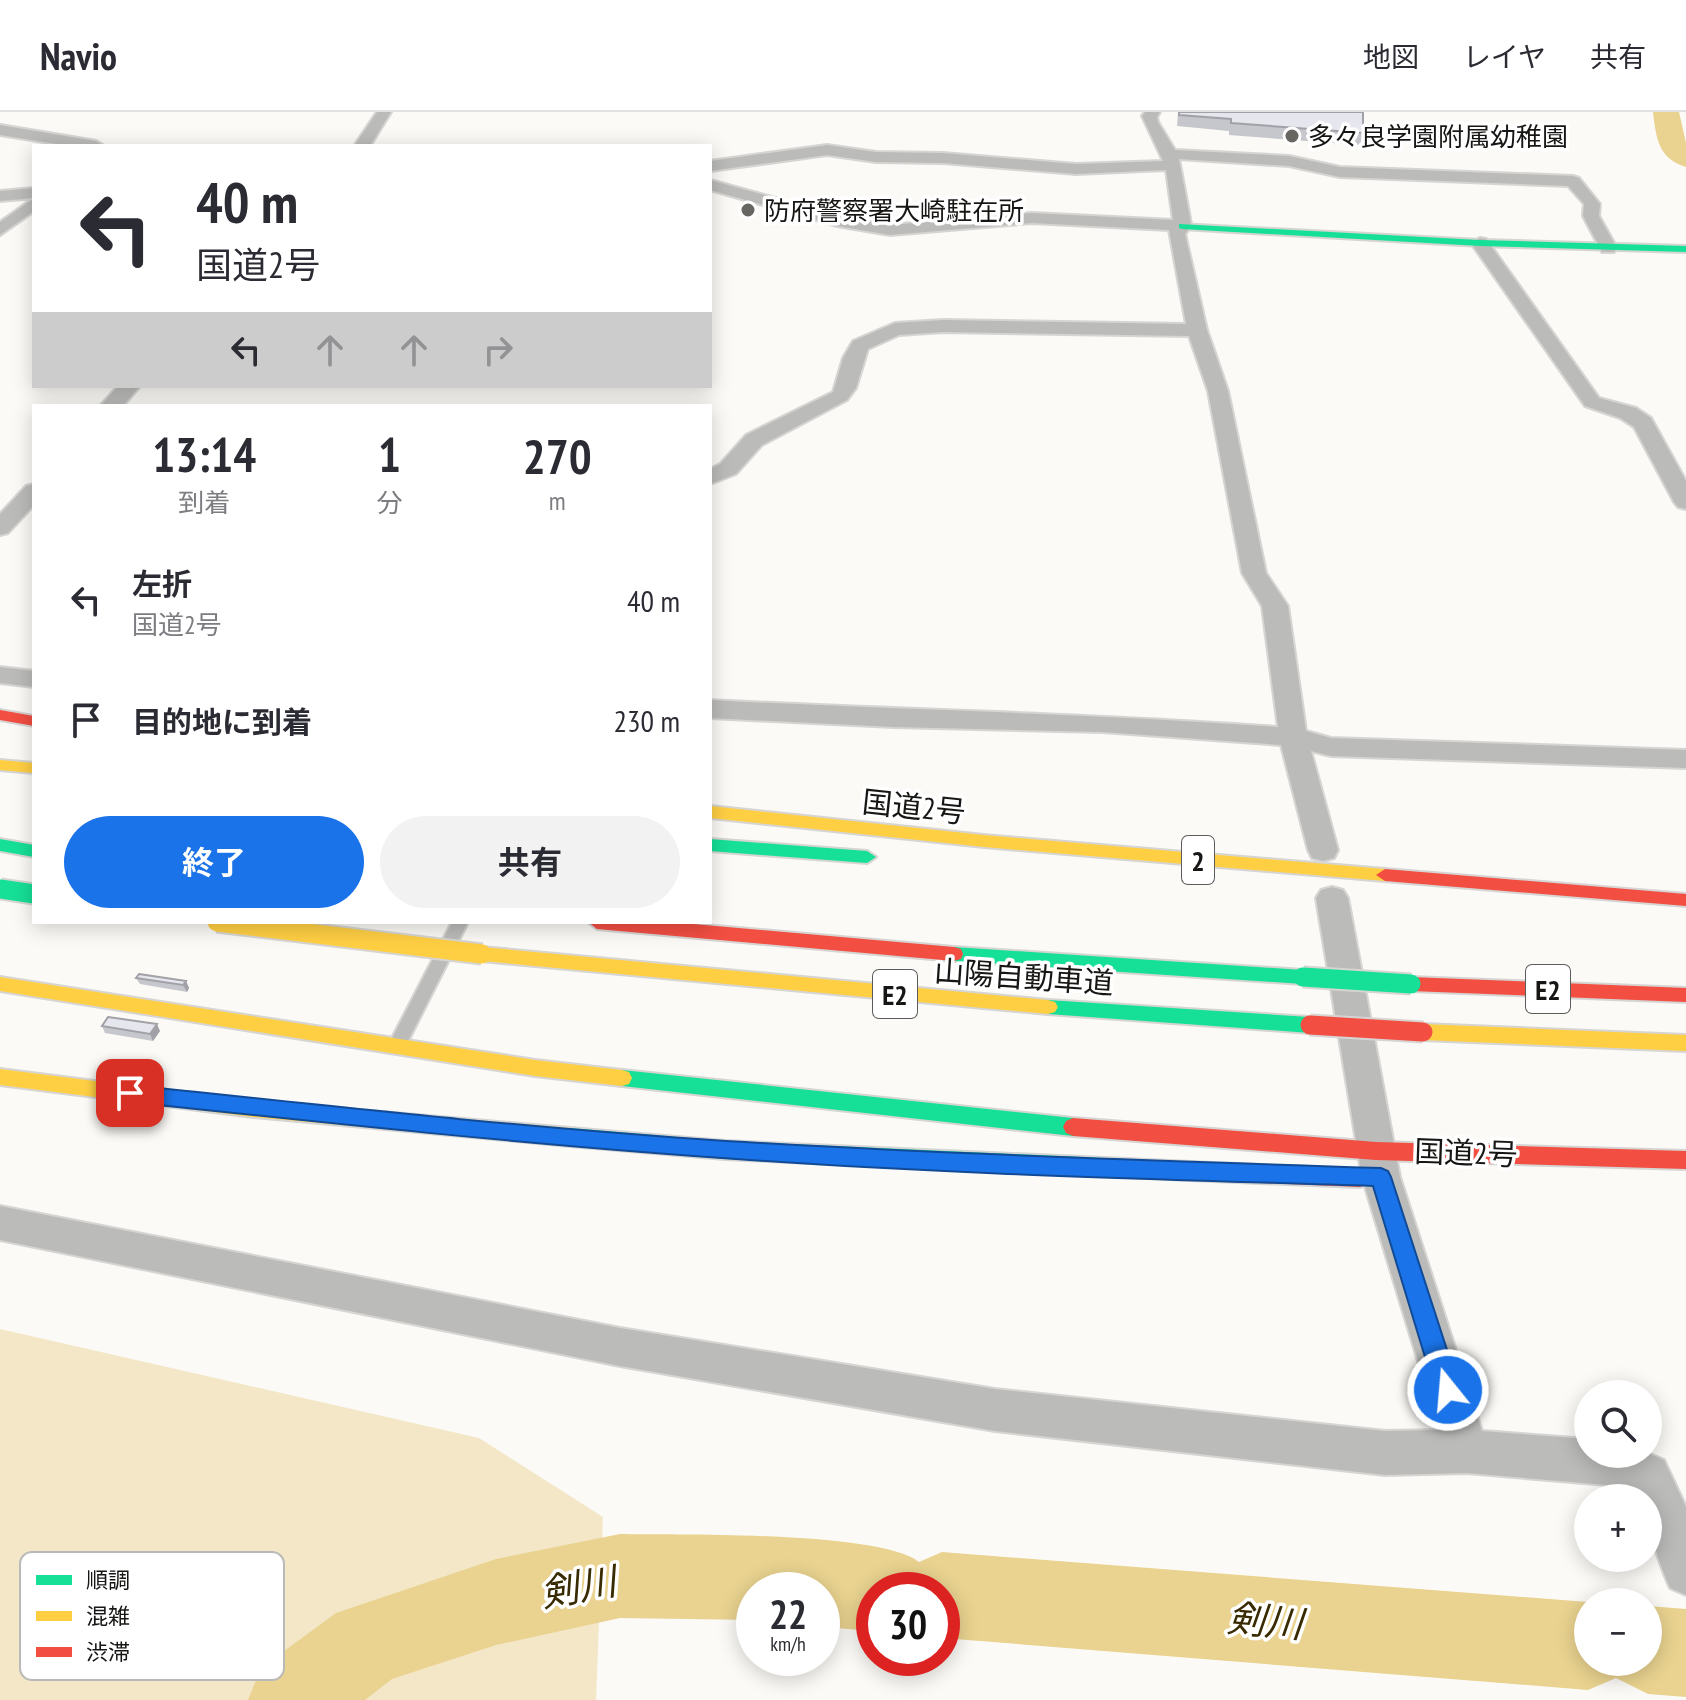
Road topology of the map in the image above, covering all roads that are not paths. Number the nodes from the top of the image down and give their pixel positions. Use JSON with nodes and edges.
{"nodes":[{"id":1,"x":384,"y":112,"type":"edge"},
{"id":2,"x":1153,"y":112,"type":"edge"},
{"id":3,"x":0,"y":130,"type":"edge"},
{"id":4,"x":84,"y":144,"type":"edge"},
{"id":5,"x":363,"y":144,"type":"edge"},
{"id":6,"x":1169,"y":159,"type":"junction"},
{"id":7,"x":712,"y":166,"type":"edge"},
{"id":8,"x":712,"y":186,"type":"edge"},
{"id":9,"x":32,"y":193,"type":"edge"},
{"id":10,"x":0,"y":196,"type":"edge"},
{"id":11,"x":32,"y":205,"type":"edge"},
{"id":12,"x":1182,"y":226,"type":"junction"},
{"id":13,"x":0,"y":230,"type":"edge"},
{"id":14,"x":1480,"y":243,"type":"junction"},
{"id":15,"x":1608,"y":248,"type":"junction"},
{"id":16,"x":1686,"y":249,"type":"edge"},
{"id":17,"x":1197,"y":330,"type":"junction"},
{"id":18,"x":128,"y":388,"type":"edge"},
{"id":19,"x":113,"y":404,"type":"edge"},
{"id":20,"x":712,"y":476,"type":"edge"},
{"id":21,"x":32,"y":493,"type":"edge"},
{"id":22,"x":1686,"y":502,"type":"edge"},
{"id":23,"x":0,"y":528,"type":"edge"},
{"id":24,"x":0,"y":675,"type":"edge"},
{"id":25,"x":32,"y":679,"type":"edge"},
{"id":26,"x":712,"y":709,"type":"edge"},
{"id":27,"x":0,"y":715,"type":"edge"},
{"id":28,"x":32,"y":721,"type":"edge"},
{"id":29,"x":1293,"y":737,"type":"junction"},
{"id":30,"x":1686,"y":759,"type":"edge"},
{"id":31,"x":0,"y":765,"type":"edge"},
{"id":32,"x":32,"y":768,"type":"edge"},
{"id":33,"x":712,"y":812,"type":"edge"},
{"id":34,"x":712,"y":845,"type":"edge"},
{"id":35,"x":1323,"y":850,"type":"dead end"},
{"id":36,"x":891,"y":859,"type":"dead end"},
{"id":37,"x":32,"y":862,"type":"edge"},
{"id":38,"x":0,"y":889,"type":"edge"},
{"id":39,"x":1331,"y":892,"type":"dead end"},
{"id":40,"x":32,"y":894,"type":"edge"},
{"id":41,"x":1393,"y":895,"type":"dead end"},
{"id":42,"x":1604,"y":895,"type":"junction"},
{"id":43,"x":1686,"y":900,"type":"edge"},
{"id":44,"x":0,"y":902,"type":"edge"},
{"id":45,"x":234,"y":924,"type":"edge"},
{"id":46,"x":459,"y":924,"type":"edge"},
{"id":47,"x":619,"y":924,"type":"edge"},
{"id":48,"x":0,"y":984,"type":"edge"},
{"id":49,"x":1686,"y":995,"type":"edge"},
{"id":50,"x":1686,"y":1043,"type":"edge"},
{"id":51,"x":397,"y":1048,"type":"junction"},
{"id":52,"x":0,"y":1077,"type":"edge"},
{"id":53,"x":1686,"y":1160,"type":"edge"},
{"id":54,"x":1384,"y":1169,"type":"junction"},
{"id":55,"x":0,"y":1223,"type":"edge"},
{"id":56,"x":1467,"y":1451,"type":"junction"},
{"id":57,"x":1686,"y":1572,"type":"edge"}],
"edges":[{"from":1,"to":5,"type":"street"},
{"from":2,"to":6,"type":"street"},
{"from":3,"to":4,"type":"street"},
{"from":6,"to":7,"type":"street"},
{"from":6,"to":12,"type":"street"},
{"from":6,"to":15,"type":"street"},
{"from":8,"to":12,"type":"street"},
{"from":9,"to":10,"type":"street"},
{"from":11,"to":13,"type":"street"},
{"from":12,"to":14,"type":"main road"},
{"from":12,"to":17,"type":"street"},
{"from":14,"to":15,"type":"main road"},
{"from":14,"to":22,"type":"street"},
{"from":15,"to":16,"type":"main road"},
{"from":17,"to":20,"type":"street"},
{"from":17,"to":29,"type":"street"},
{"from":18,"to":19,"type":"street"},
{"from":21,"to":23,"type":"street"},
{"from":24,"to":25,"type":"street"},
{"from":26,"to":29,"type":"street"},
{"from":27,"to":28,"type":"main road"},
{"from":29,"to":30,"type":"street"},
{"from":29,"to":35,"type":"street"},
{"from":31,"to":32,"type":"main road"},
{"from":33,"to":42,"type":"main road","name":"国道2号","number":"2"},
{"from":34,"to":36,"type":"main road"},
{"from":37,"to":44,"type":"lane"},
{"from":38,"to":40,"type":"main road","bridge":true},
{"from":39,"to":54,"type":"street"},
{"from":41,"to":42,"type":"main road"},
{"from":42,"to":43,"type":"main road","name":"国道2号","number":"2"},
{"from":45,"to":50,"type":"main road","name":"山陽自動車道","number":"E2","bridge":true},
{"from":46,"to":51,"type":"lane"},
{"from":47,"to":49,"type":"main road","name":"山陽自動車道","number":"E2","bridge":true},
{"from":48,"to":51,"type":"main road"},
{"from":51,"to":54,"type":"main road"},
{"from":52,"to":54,"type":"main road","name":"国道2号"},
{"from":53,"to":54,"type":"main road"},
{"from":54,"to":56,"type":"street"},
{"from":55,"to":56,"type":"street"},
{"from":56,"to":57,"type":"street"}]}
